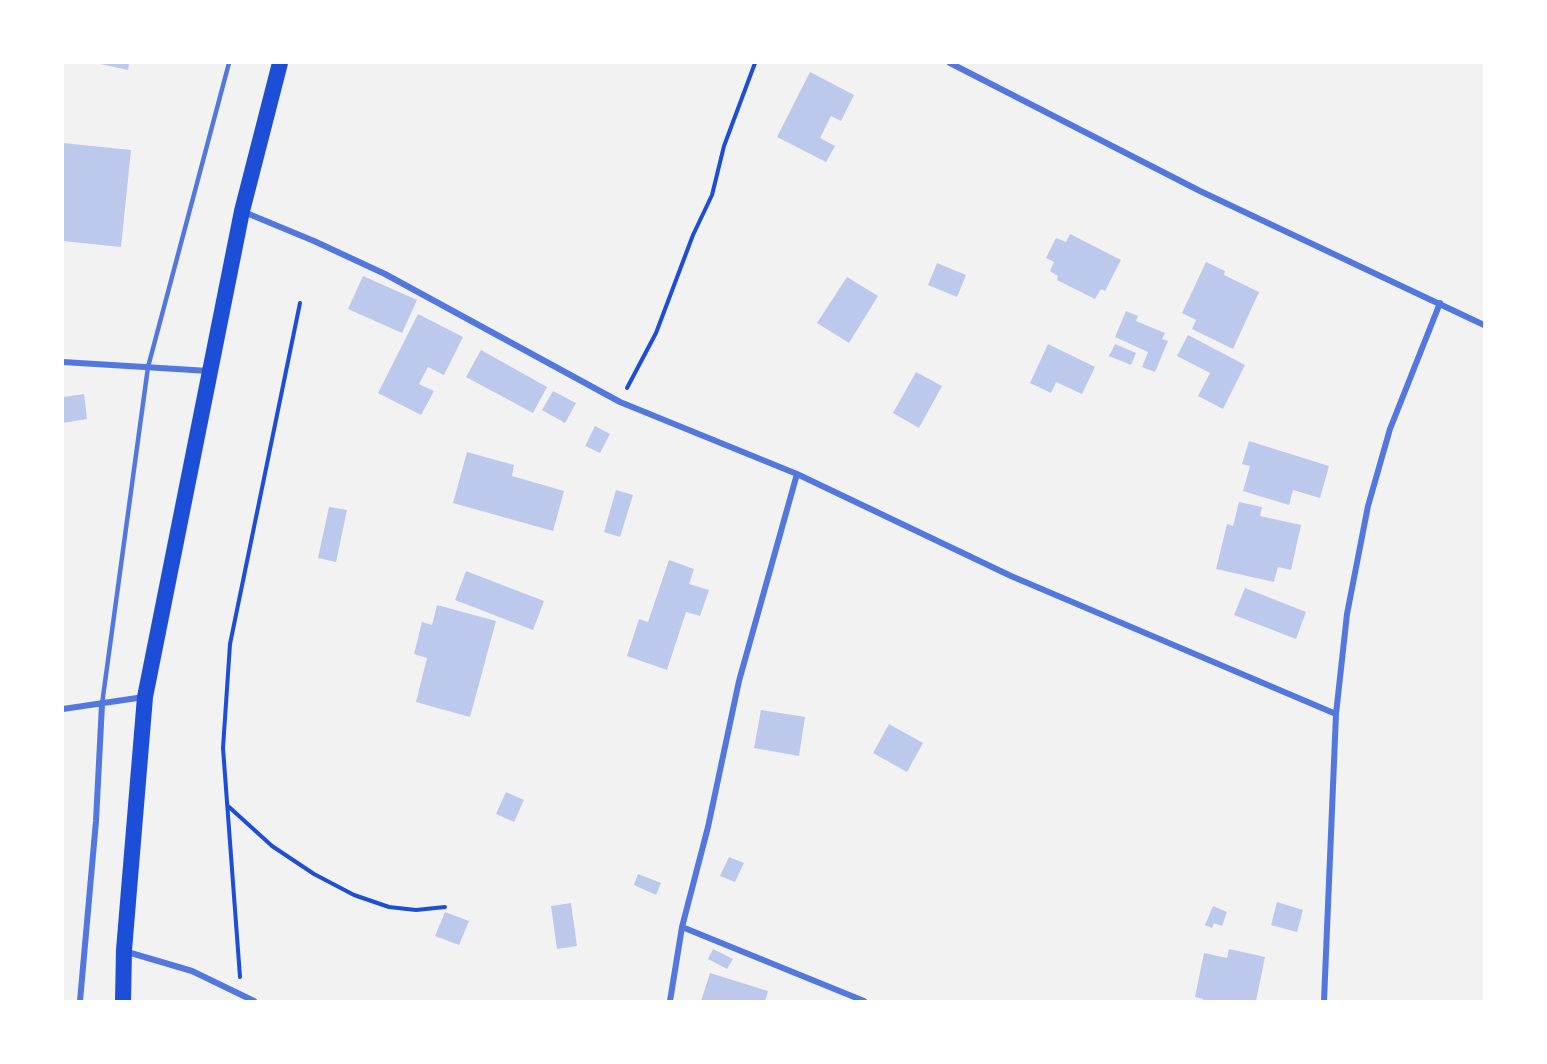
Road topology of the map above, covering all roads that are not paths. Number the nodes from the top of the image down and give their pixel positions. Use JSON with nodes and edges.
{"nodes":[{"id":1,"x":229,"y":63,"type":"edge"},
{"id":2,"x":280,"y":63,"type":"edge"},
{"id":3,"x":950,"y":63,"type":"edge"},
{"id":4,"x":242,"y":212,"type":"junction"},
{"id":5,"x":1440,"y":303,"type":"junction"},
{"id":6,"x":1484,"y":325,"type":"edge"},
{"id":7,"x":63,"y":363,"type":"edge"},
{"id":8,"x":148,"y":367,"type":"junction"},
{"id":9,"x":210,"y":371,"type":"junction"},
{"id":10,"x":797,"y":474,"type":"junction"},
{"id":11,"x":145,"y":697,"type":"junction"},
{"id":12,"x":102,"y":704,"type":"junction"},
{"id":13,"x":63,"y":709,"type":"edge"},
{"id":14,"x":1336,"y":714,"type":"junction"},
{"id":15,"x":682,"y":927,"type":"junction"},
{"id":16,"x":124,"y":950,"type":"junction"},
{"id":17,"x":241,"y":993,"type":"junction"},
{"id":18,"x":80,"y":1001,"type":"edge"},
{"id":19,"x":123,"y":1001,"type":"edge"},
{"id":20,"x":241,"y":1001,"type":"edge"},
{"id":21,"x":254,"y":1001,"type":"edge"},
{"id":22,"x":670,"y":1001,"type":"edge"},
{"id":23,"x":864,"y":1001,"type":"edge"},
{"id":24,"x":1324,"y":1001,"type":"edge"}],
"edges":[{"from":1,"to":8,"type":"lane"},
{"from":2,"to":4,"type":"highway"},
{"from":3,"to":5,"type":"street"},
{"from":4,"to":9,"type":"highway"},
{"from":4,"to":10,"type":"street"},
{"from":5,"to":6,"type":"street"},
{"from":5,"to":14,"type":"street"},
{"from":7,"to":8,"type":"street"},
{"from":8,"to":9,"type":"street"},
{"from":8,"to":12,"type":"lane"},
{"from":9,"to":11,"type":"highway"},
{"from":10,"to":14,"type":"street"},
{"from":10,"to":15,"type":"street"},
{"from":11,"to":12,"type":"street"},
{"from":11,"to":16,"type":"highway"},
{"from":12,"to":13,"type":"street"},
{"from":12,"to":18,"type":"street"},
{"from":14,"to":24,"type":"street"},
{"from":15,"to":22,"type":"street"},
{"from":15,"to":23,"type":"street"},
{"from":16,"to":17,"type":"street"},
{"from":16,"to":19,"type":"highway"},
{"from":17,"to":20,"type":"street"},
{"from":17,"to":21,"type":"street"}]}
